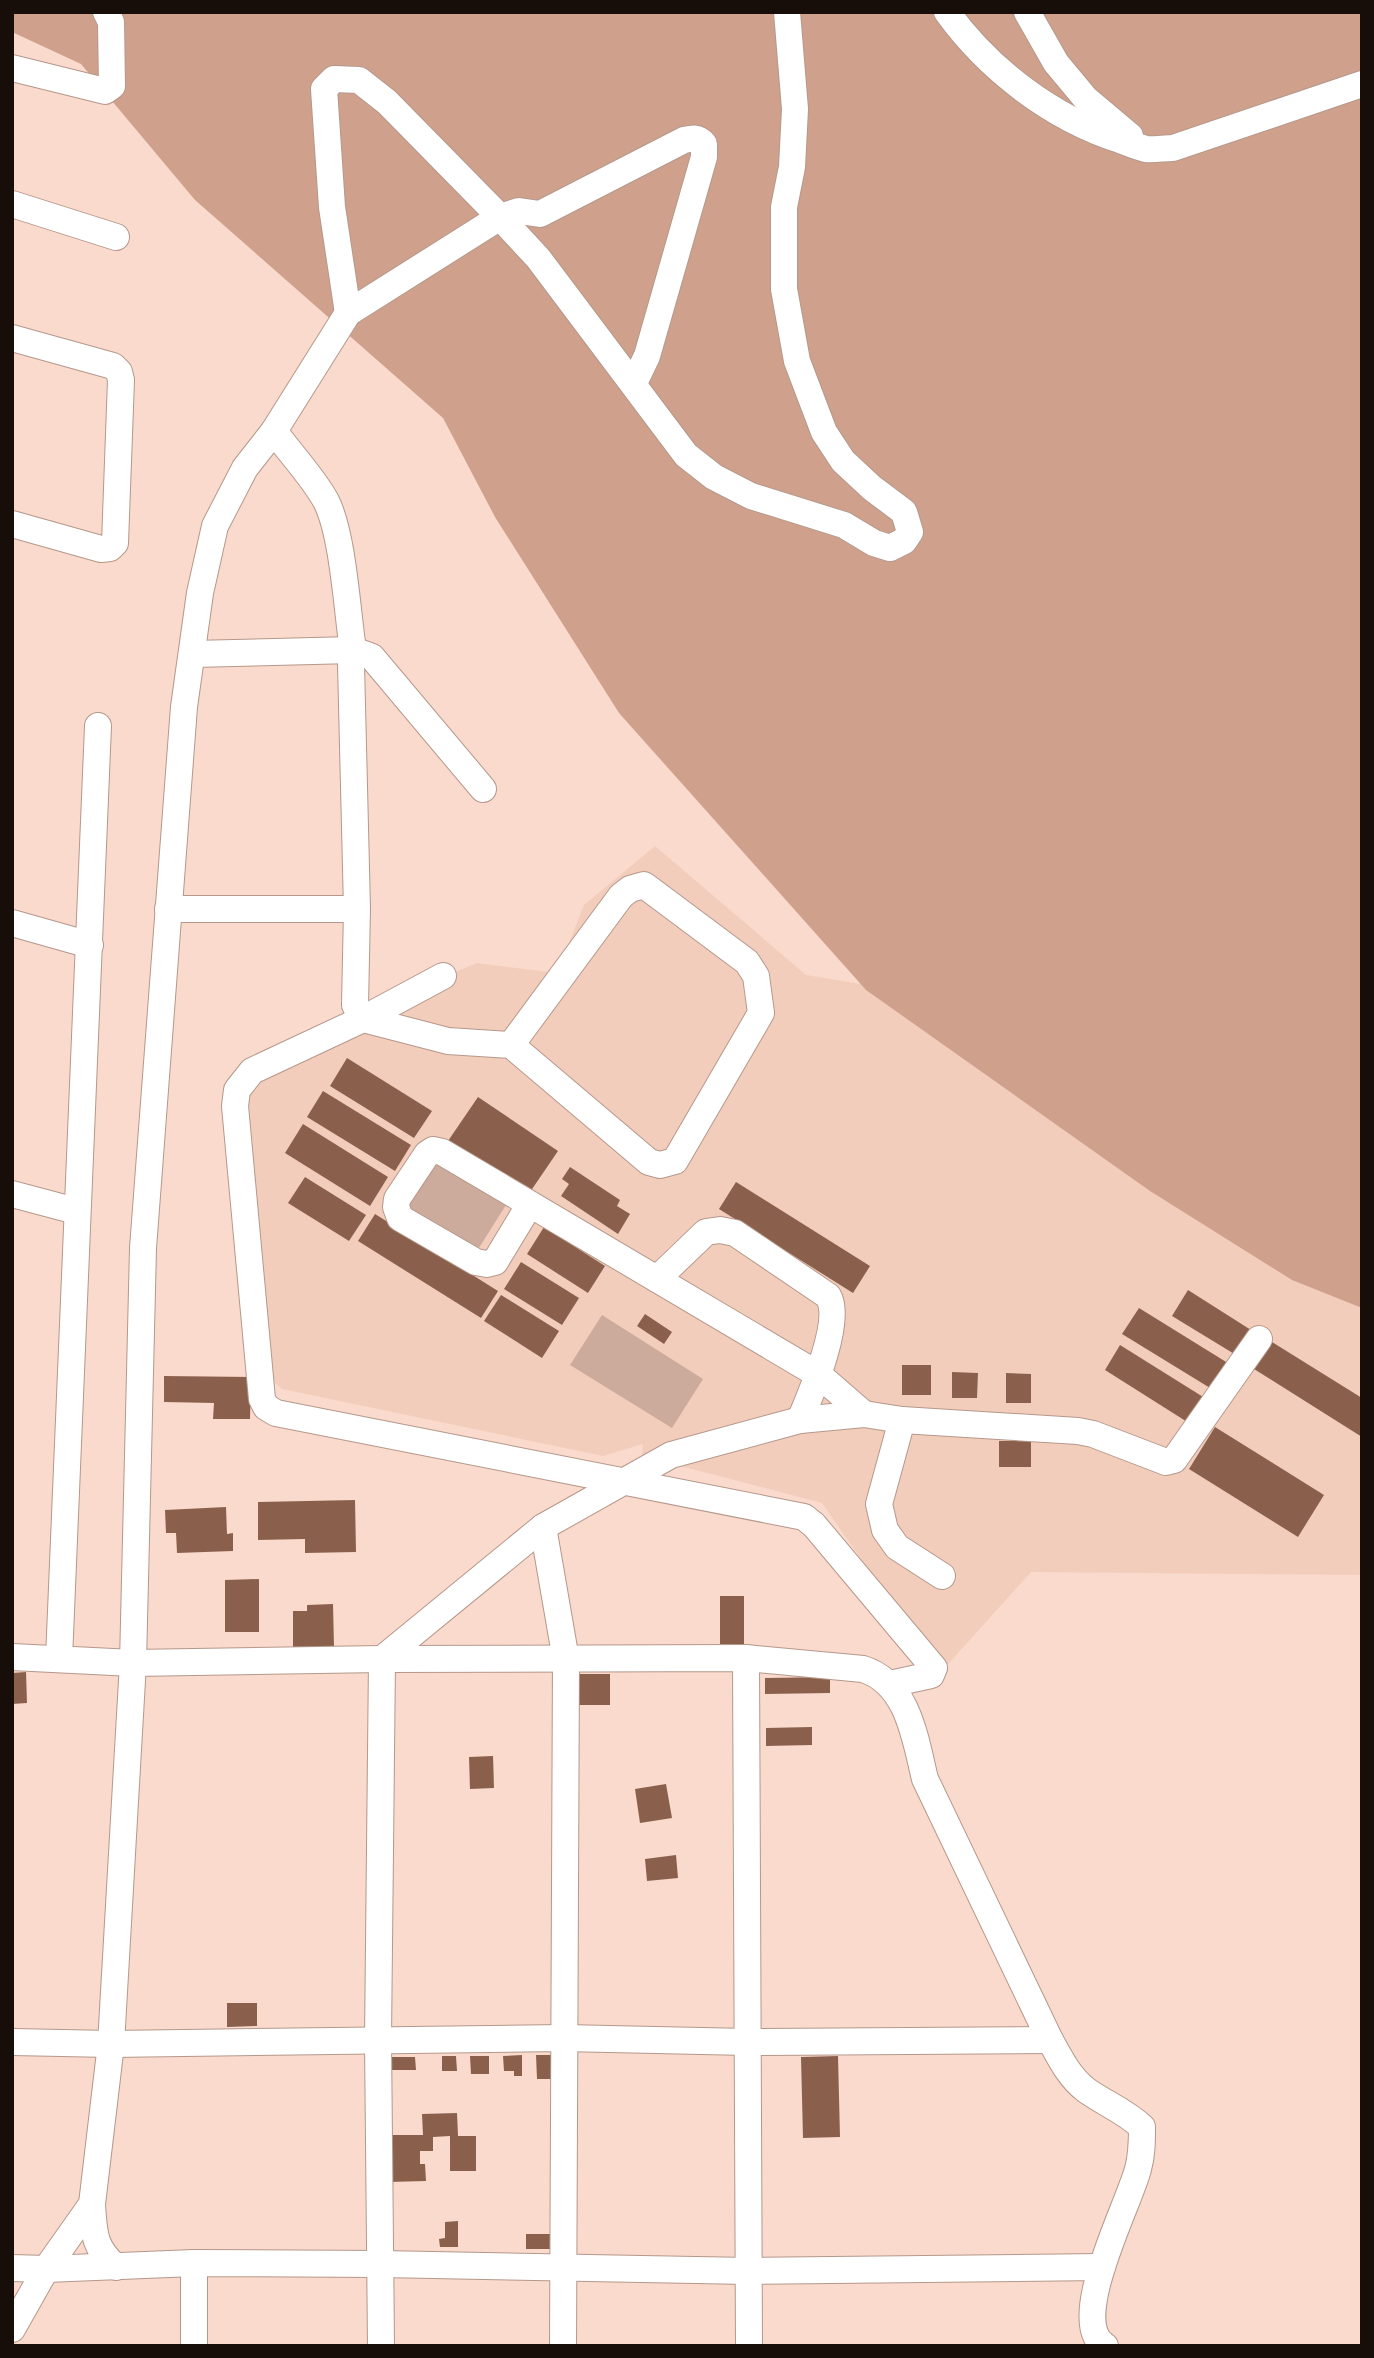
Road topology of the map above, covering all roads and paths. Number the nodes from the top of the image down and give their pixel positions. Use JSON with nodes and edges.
{"nodes":[{"id":1,"x":106,"y":12,"type":"edge"},
{"id":2,"x":787,"y":12,"type":"edge"},
{"id":3,"x":947,"y":12,"type":"edge"},
{"id":4,"x":1027,"y":12,"type":"edge"},
{"id":5,"x":12,"y":68,"type":"edge"},
{"id":6,"x":1362,"y":84,"type":"edge"},
{"id":7,"x":1146,"y":149,"type":"junction"},
{"id":8,"x":12,"y":204,"type":"edge"},
{"id":9,"x":540,"y":215,"type":"junction"},
{"id":10,"x":500,"y":217,"type":"junction"},
{"id":11,"x":116,"y":237,"type":"dead end"},
{"id":12,"x":538,"y":258,"type":"junction"},
{"id":13,"x":348,"y":313,"type":"junction"},
{"id":14,"x":12,"y":338,"type":"edge"},
{"id":15,"x":634,"y":383,"type":"junction"},
{"id":16,"x":274,"y":431,"type":"junction"},
{"id":17,"x":12,"y":524,"type":"edge"},
{"id":18,"x":353,"y":650,"type":"junction"},
{"id":19,"x":192,"y":654,"type":"junction"},
{"id":20,"x":98,"y":726,"type":"dead end"},
{"id":21,"x":483,"y":789,"type":"dead end"},
{"id":22,"x":168,"y":909,"type":"junction"},
{"id":23,"x":358,"y":909,"type":"junction"},
{"id":24,"x":12,"y":923,"type":"edge"},
{"id":25,"x":90,"y":946,"type":"junction"},
{"id":26,"x":443,"y":976,"type":"dead end"},
{"id":27,"x":363,"y":1019,"type":"junction"},
{"id":28,"x":512,"y":1045,"type":"junction"},
{"id":29,"x":12,"y":1194,"type":"edge"},
{"id":30,"x":530,"y":1204,"type":"junction"},
{"id":31,"x":76,"y":1211,"type":"junction"},
{"id":32,"x":657,"y":1279,"type":"junction"},
{"id":33,"x":1259,"y":1339,"type":"dead end"},
{"id":34,"x":819,"y":1375,"type":"junction"},
{"id":35,"x":864,"y":1413,"type":"junction"},
{"id":36,"x":800,"y":1420,"type":"junction"},
{"id":37,"x":902,"y":1420,"type":"junction"},
{"id":38,"x":627,"y":1480,"type":"junction"},
{"id":39,"x":543,"y":1528,"type":"junction"},
{"id":40,"x":942,"y":1576,"type":"dead end"},
{"id":41,"x":12,"y":1657,"type":"edge"},
{"id":42,"x":746,"y":1658,"type":"junction"},
{"id":43,"x":58,"y":1659,"type":"junction"},
{"id":44,"x":382,"y":1659,"type":"junction"},
{"id":45,"x":566,"y":1660,"type":"junction"},
{"id":46,"x":133,"y":1663,"type":"junction"},
{"id":47,"x":890,"y":1684,"type":"junction"},
{"id":48,"x":563,"y":2038,"type":"junction"},
{"id":49,"x":378,"y":2040,"type":"junction"},
{"id":50,"x":1050,"y":2040,"type":"junction"},
{"id":51,"x":12,"y":2042,"type":"edge"},
{"id":52,"x":748,"y":2042,"type":"junction"},
{"id":53,"x":111,"y":2044,"type":"junction"},
{"id":54,"x":92,"y":2204,"type":"junction"},
{"id":55,"x":194,"y":2263,"type":"junction"},
{"id":56,"x":381,"y":2264,"type":"junction"},
{"id":57,"x":116,"y":2266,"type":"junction"},
{"id":58,"x":562,"y":2266,"type":"junction"},
{"id":59,"x":1102,"y":2267,"type":"junction"},
{"id":60,"x":12,"y":2268,"type":"edge"},
{"id":61,"x":46,"y":2269,"type":"junction"},
{"id":62,"x":749,"y":2271,"type":"junction"},
{"id":63,"x":12,"y":2329,"type":"edge"},
{"id":64,"x":194,"y":2346,"type":"edge"},
{"id":65,"x":381,"y":2346,"type":"edge"},
{"id":66,"x":563,"y":2346,"type":"edge"},
{"id":67,"x":749,"y":2346,"type":"edge"},
{"id":68,"x":1105,"y":2346,"type":"edge"}],
"edges":[{"from":1,"to":5,"type":"street"},
{"from":2,"to":15,"type":"street"},
{"from":3,"to":7,"type":"street"},
{"from":4,"to":7,"type":"street"},
{"from":6,"to":7,"type":"street"},
{"from":8,"to":11,"type":"street"},
{"from":9,"to":10,"type":"street"},
{"from":9,"to":12,"type":"street"},
{"from":9,"to":15,"type":"street"},
{"from":10,"to":12,"type":"street"},
{"from":10,"to":13,"type":"street"},
{"from":10,"to":13,"type":"street"},
{"from":12,"to":15,"type":"street"},
{"from":13,"to":16,"type":"street"},
{"from":14,"to":17,"type":"street"},
{"from":16,"to":18,"type":"street"},
{"from":16,"to":19,"type":"street"},
{"from":18,"to":19,"type":"street"},
{"from":18,"to":21,"type":"street"},
{"from":18,"to":23,"type":"street"},
{"from":19,"to":22,"type":"street"},
{"from":20,"to":25,"type":"street"},
{"from":22,"to":23,"type":"street"},
{"from":22,"to":46,"type":"street"},
{"from":23,"to":27,"type":"street"},
{"from":24,"to":25,"type":"street"},
{"from":25,"to":31,"type":"street"},
{"from":26,"to":27,"type":"street"},
{"from":27,"to":28,"type":"street"},
{"from":27,"to":38,"type":"street"},
{"from":28,"to":28,"type":"street"},
{"from":29,"to":31,"type":"street"},
{"from":30,"to":30,"type":"street"},
{"from":30,"to":32,"type":"street"},
{"from":31,"to":43,"type":"street"},
{"from":32,"to":34,"type":"street"},
{"from":32,"to":34,"type":"street"},
{"from":33,"to":37,"type":"street"},
{"from":34,"to":35,"type":"street"},
{"from":34,"to":36,"type":"street"},
{"from":35,"to":36,"type":"street"},
{"from":35,"to":37,"type":"street"},
{"from":36,"to":38,"type":"street"},
{"from":37,"to":40,"type":"street"},
{"from":38,"to":39,"type":"street"},
{"from":38,"to":47,"type":"street"},
{"from":39,"to":44,"type":"street"},
{"from":39,"to":45,"type":"street"},
{"from":41,"to":43,"type":"street"},
{"from":42,"to":45,"type":"street"},
{"from":42,"to":47,"type":"street"},
{"from":42,"to":52,"type":"street"},
{"from":43,"to":46,"type":"street"},
{"from":44,"to":45,"type":"street"},
{"from":44,"to":46,"type":"street"},
{"from":44,"to":49,"type":"street"},
{"from":45,"to":48,"type":"street"},
{"from":46,"to":53,"type":"street"},
{"from":47,"to":50,"type":"street"},
{"from":48,"to":49,"type":"street"},
{"from":48,"to":52,"type":"street"},
{"from":48,"to":58,"type":"street"},
{"from":49,"to":53,"type":"street"},
{"from":49,"to":56,"type":"street"},
{"from":50,"to":52,"type":"street"},
{"from":50,"to":59,"type":"street"},
{"from":51,"to":53,"type":"street"},
{"from":52,"to":62,"type":"street"},
{"from":53,"to":54,"type":"street"},
{"from":54,"to":57,"type":"street"},
{"from":54,"to":61,"type":"street"},
{"from":55,"to":56,"type":"street"},
{"from":55,"to":57,"type":"street"},
{"from":55,"to":64,"type":"street"},
{"from":56,"to":58,"type":"street"},
{"from":56,"to":65,"type":"street"},
{"from":57,"to":61,"type":"street"},
{"from":58,"to":62,"type":"street"},
{"from":58,"to":66,"type":"street"},
{"from":59,"to":62,"type":"street"},
{"from":59,"to":68,"type":"street"},
{"from":60,"to":61,"type":"street"},
{"from":61,"to":63,"type":"street"},
{"from":62,"to":67,"type":"street"}]}
